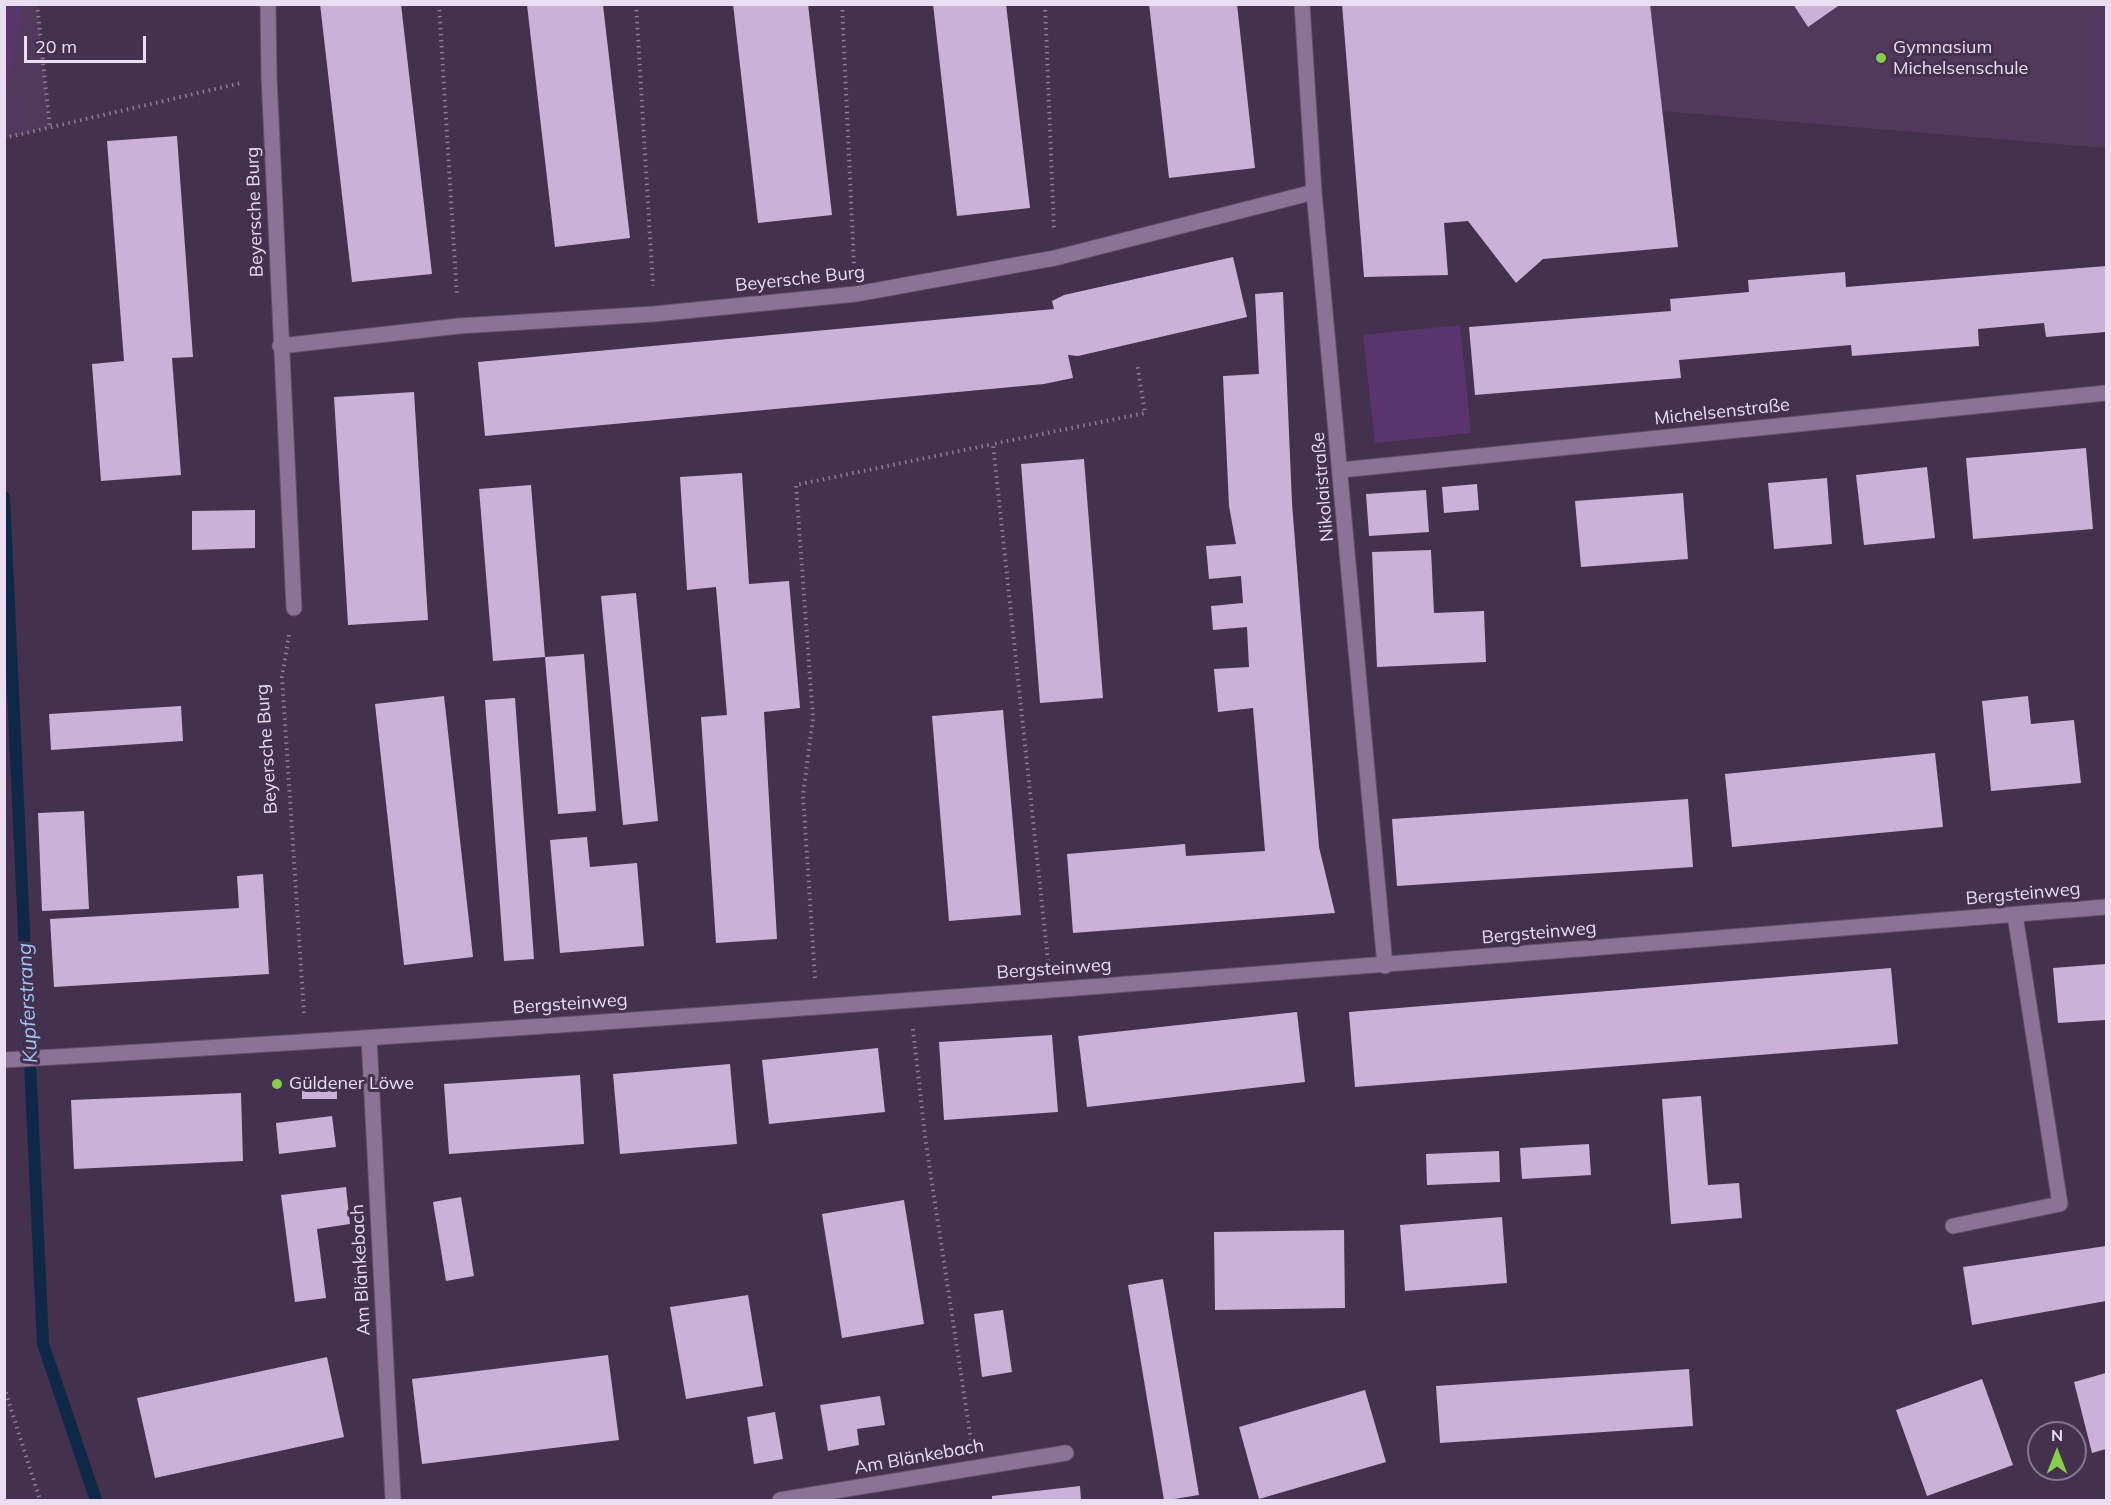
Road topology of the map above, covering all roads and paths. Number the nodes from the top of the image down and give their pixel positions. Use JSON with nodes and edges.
{"nodes":[{"id":1,"x":38,"y":4,"type":"edge"},
{"id":2,"x":268,"y":4,"type":"edge"},
{"id":3,"x":439,"y":4,"type":"edge"},
{"id":4,"x":636,"y":4,"type":"edge"},
{"id":5,"x":842,"y":4,"type":"edge"},
{"id":6,"x":1045,"y":4,"type":"edge"},
{"id":7,"x":1302,"y":4,"type":"edge"},
{"id":8,"x":269,"y":77,"type":"junction"},
{"id":9,"x":50,"y":128,"type":"junction"},
{"id":10,"x":4,"y":138,"type":"edge"},
{"id":11,"x":1314,"y":192,"type":"junction"},
{"id":12,"x":1055,"y":258,"type":"junction"},
{"id":13,"x":856,"y":294,"type":"junction"},
{"id":14,"x":654,"y":314,"type":"junction"},
{"id":15,"x":459,"y":326,"type":"junction"},
{"id":16,"x":280,"y":346,"type":"junction"},
{"id":17,"x":1137,"y":363,"type":"dead end"},
{"id":18,"x":2106,"y":393,"type":"edge"},
{"id":19,"x":993,"y":444,"type":"junction"},
{"id":20,"x":1341,"y":470,"type":"junction"},
{"id":21,"x":294,"y":608,"type":"joint"},
{"id":22,"x":2106,"y":907,"type":"edge"},
{"id":23,"x":2015,"y":915,"type":"junction"},
{"id":24,"x":1385,"y":966,"type":"junction"},
{"id":25,"x":1051,"y":988,"type":"junction"},
{"id":26,"x":910,"y":999,"type":"junction"},
{"id":27,"x":818,"y":1005,"type":"junction"},
{"id":28,"x":369,"y":1038,"type":"junction"},
{"id":29,"x":306,"y":1042,"type":"junction"},
{"id":30,"x":4,"y":1060,"type":"edge"},
{"id":31,"x":1953,"y":1226,"type":"dead end"},
{"id":32,"x":4,"y":1387,"type":"edge"},
{"id":33,"x":1066,"y":1453,"type":"dead end"},
{"id":34,"x":975,"y":1468,"type":"junction"},
{"id":35,"x":40,"y":1500,"type":"edge"},
{"id":36,"x":393,"y":1500,"type":"edge"},
{"id":37,"x":780,"y":1500,"type":"edge"}],
"edges":[{"from":1,"to":9,"type":"path"},
{"from":2,"to":8,"type":"street","name":"Beyersche Burg"},
{"from":3,"to":15,"type":"path"},
{"from":4,"to":14,"type":"path"},
{"from":5,"to":13,"type":"path"},
{"from":6,"to":12,"type":"path"},
{"from":7,"to":11,"type":"street","name":"Nikolaistraße"},
{"from":8,"to":9,"type":"path"},
{"from":8,"to":16,"type":"street","name":"Beyersche Burg"},
{"from":9,"to":10,"type":"path"},
{"from":11,"to":12,"type":"street","name":"Beyersche Burg"},
{"from":11,"to":20,"type":"street","name":"Nikolaistraße"},
{"from":12,"to":13,"type":"street","name":"Beyersche Burg"},
{"from":13,"to":14,"type":"street","name":"Beyersche Burg"},
{"from":14,"to":15,"type":"street","name":"Beyersche Burg"},
{"from":15,"to":16,"type":"street","name":"Beyersche Burg"},
{"from":16,"to":21,"type":"street","name":"Beyersche Burg"},
{"from":17,"to":19,"type":"path"},
{"from":18,"to":20,"type":"street","name":"Michelsenstraße"},
{"from":19,"to":25,"type":"path"},
{"from":19,"to":27,"type":"path"},
{"from":20,"to":24,"type":"street","name":"Nikolaistraße"},
{"from":21,"to":29,"type":"path","name":"Beyersche Burg"},
{"from":22,"to":23,"type":"street","name":"Bergsteinweg"},
{"from":23,"to":24,"type":"street","name":"Bergsteinweg"},
{"from":23,"to":31,"type":"street"},
{"from":24,"to":25,"type":"street","name":"Bergsteinweg"},
{"from":25,"to":26,"type":"street","name":"Bergsteinweg"},
{"from":26,"to":27,"type":"street","name":"Bergsteinweg"},
{"from":26,"to":34,"type":"path"},
{"from":27,"to":28,"type":"street","name":"Bergsteinweg"},
{"from":28,"to":29,"type":"street","name":"Bergsteinweg"},
{"from":28,"to":36,"type":"street","name":"Am Blänkebach"},
{"from":29,"to":30,"type":"street","name":"Bergsteinweg"},
{"from":32,"to":35,"type":"path"},
{"from":33,"to":34,"type":"street","name":"Am Blänkebach"},
{"from":34,"to":37,"type":"street","name":"Am Blänkebach"}]}
